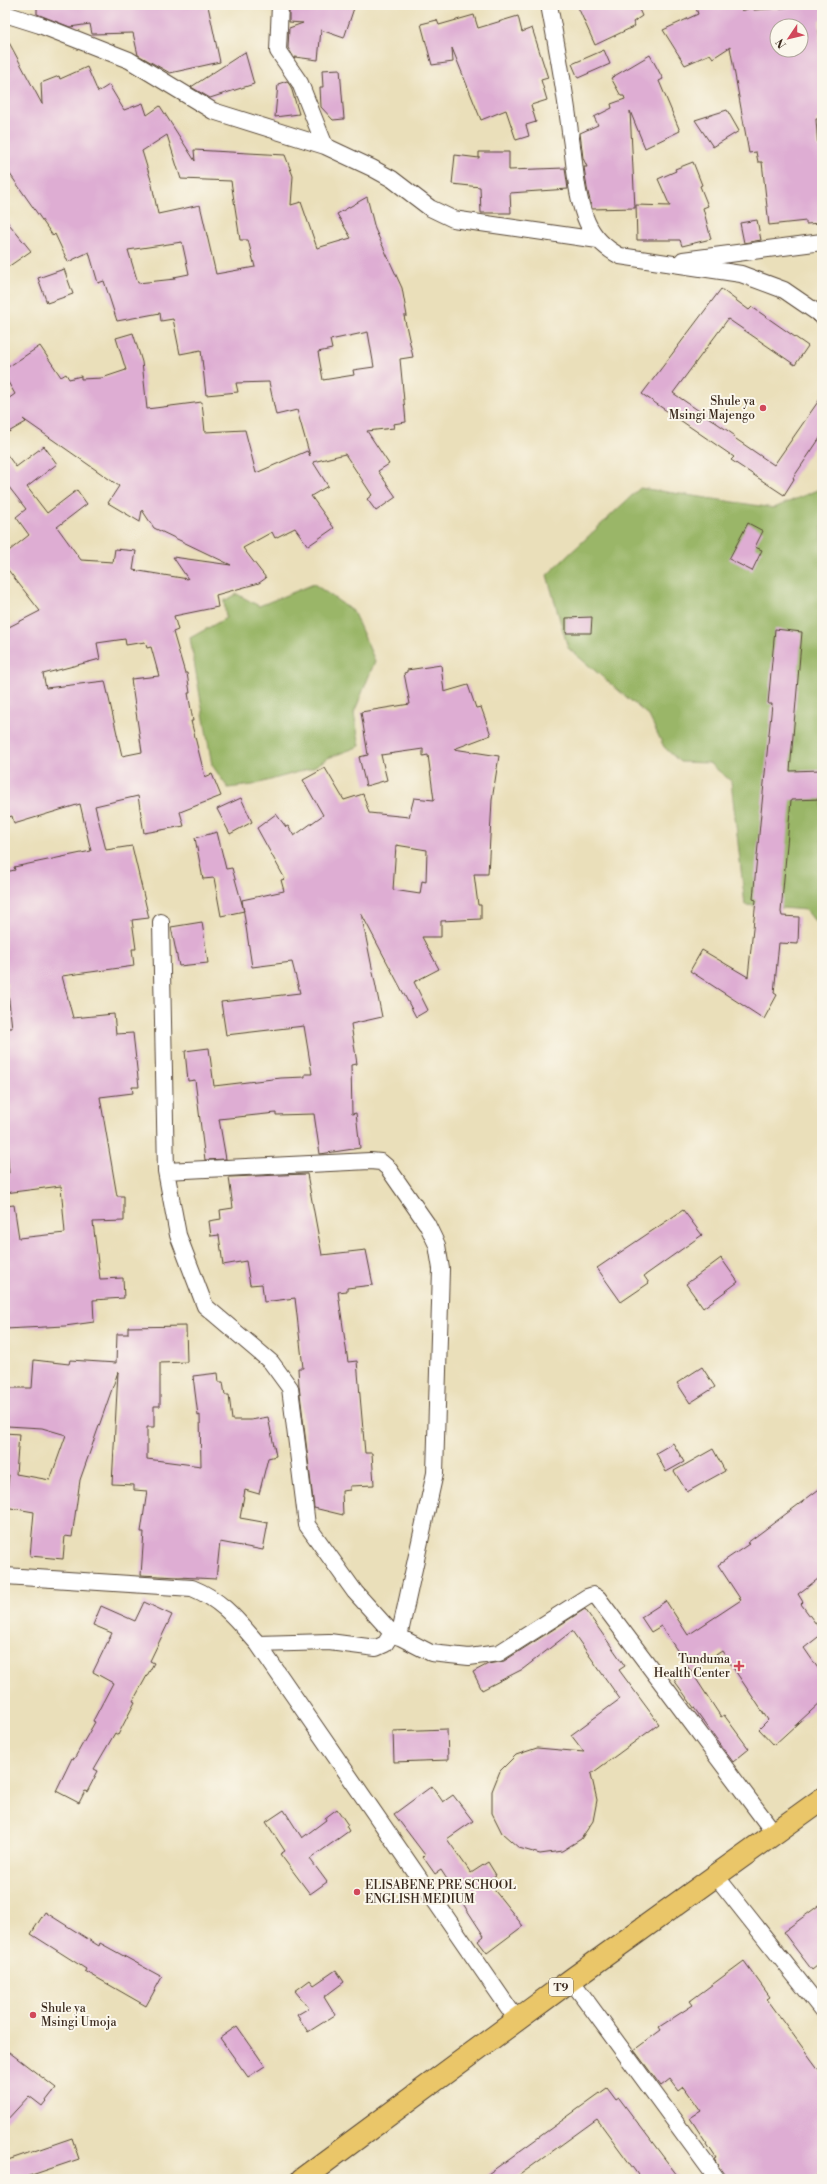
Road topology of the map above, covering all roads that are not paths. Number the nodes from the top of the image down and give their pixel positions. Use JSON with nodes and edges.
{"nodes":[{"id":1,"x":280,"y":5,"type":"edge"},
{"id":2,"x":549,"y":5,"type":"edge"},
{"id":3,"x":5,"y":14,"type":"edge"},
{"id":4,"x":325,"y":146,"type":"junction"},
{"id":5,"x":598,"y":240,"type":"junction"},
{"id":6,"x":822,"y":242,"type":"edge"},
{"id":7,"x":668,"y":262,"type":"junction"},
{"id":8,"x":822,"y":316,"type":"edge"},
{"id":9,"x":160,"y":922,"type":"dead end"},
{"id":10,"x":166,"y":1170,"type":"junction"},
{"id":11,"x":5,"y":1576,"type":"edge"},
{"id":12,"x":396,"y":1635,"type":"junction"},
{"id":13,"x":258,"y":1644,"type":"junction"},
{"id":14,"x":822,"y":1799,"type":"edge"},
{"id":15,"x":775,"y":1834,"type":"junction"},
{"id":16,"x":716,"y":1876,"type":"junction"},
{"id":17,"x":571,"y":1980,"type":"junction"},
{"id":18,"x":822,"y":2010,"type":"edge"},
{"id":19,"x":517,"y":2020,"type":"junction"},
{"id":20,"x":302,"y":2179,"type":"edge"},
{"id":21,"x":717,"y":2179,"type":"edge"}],
"edges":[{"from":1,"to":4,"type":"street"},
{"from":2,"to":5,"type":"street"},
{"from":3,"to":4,"type":"street"},
{"from":4,"to":5,"type":"street"},
{"from":5,"to":7,"type":"street"},
{"from":6,"to":7,"type":"street"},
{"from":7,"to":8,"type":"street"},
{"from":9,"to":10,"type":"street"},
{"from":10,"to":12,"type":"street"},
{"from":10,"to":12,"type":"street"},
{"from":11,"to":13,"type":"street"},
{"from":12,"to":13,"type":"street"},
{"from":12,"to":15,"type":"street"},
{"from":13,"to":19,"type":"street"},
{"from":14,"to":15,"type":"highway","number":"T9"},
{"from":15,"to":16,"type":"highway","number":"T9"},
{"from":16,"to":17,"type":"highway","number":"T9"},
{"from":16,"to":18,"type":"street"},
{"from":17,"to":19,"type":"highway","number":"T9"},
{"from":17,"to":21,"type":"street"},
{"from":19,"to":20,"type":"highway","number":"T9"}]}
